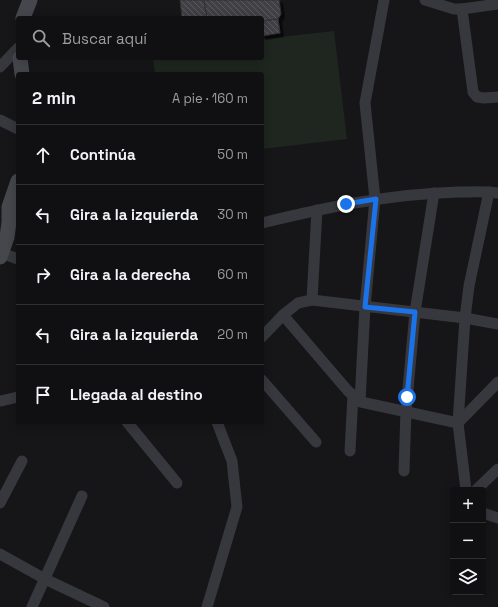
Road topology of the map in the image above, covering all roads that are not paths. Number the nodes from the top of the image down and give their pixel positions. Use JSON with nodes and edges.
{"nodes":[{"id":1,"x":30,"y":0,"type":"edge"},
{"id":2,"x":384,"y":0,"type":"edge"},
{"id":3,"x":425,"y":0,"type":"edge"},
{"id":4,"x":498,"y":4,"type":"edge"},
{"id":5,"x":462,"y":9,"type":"junction"},
{"id":6,"x":24,"y":16,"type":"edge"},
{"id":7,"x":16,"y":50,"type":"edge"},
{"id":8,"x":20,"y":60,"type":"edge"},
{"id":9,"x":0,"y":67,"type":"edge"},
{"id":10,"x":22,"y":72,"type":"edge"},
{"id":11,"x":498,"y":96,"type":"edge"},
{"id":12,"x":0,"y":120,"type":"edge"},
{"id":13,"x":16,"y":128,"type":"edge"},
{"id":14,"x":16,"y":186,"type":"edge"},
{"id":15,"x":494,"y":192,"type":"edge"},
{"id":16,"x":434,"y":193,"type":"junction"},
{"id":17,"x":376,"y":199,"type":"junction"},
{"id":18,"x":317,"y":210,"type":"junction"},
{"id":19,"x":5,"y":213,"type":"edge"},
{"id":20,"x":264,"y":223,"type":"edge"},
{"id":21,"x":1,"y":255,"type":"edge"},
{"id":22,"x":16,"y":258,"type":"edge"},
{"id":23,"x":312,"y":300,"type":"junction"},
{"id":24,"x":365,"y":307,"type":"junction"},
{"id":25,"x":415,"y":312,"type":"junction"},
{"id":26,"x":283,"y":315,"type":"junction"},
{"id":27,"x":465,"y":318,"type":"junction"},
{"id":28,"x":498,"y":324,"type":"edge"},
{"id":29,"x":264,"y":335,"type":"edge"},
{"id":30,"x":264,"y":382,"type":"edge"},
{"id":31,"x":498,"y":382,"type":"edge"},
{"id":32,"x":16,"y":397,"type":"edge"},
{"id":33,"x":356,"y":398,"type":"junction"},
{"id":34,"x":1,"y":401,"type":"dead end"},
{"id":35,"x":406,"y":411,"type":"junction"},
{"id":36,"x":458,"y":422,"type":"junction"},
{"id":37,"x":129,"y":424,"type":"edge"},
{"id":38,"x":218,"y":424,"type":"edge"},
{"id":39,"x":316,"y":442,"type":"dead end"},
{"id":40,"x":350,"y":451,"type":"dead end"},
{"id":41,"x":22,"y":462,"type":"dead end"},
{"id":42,"x":498,"y":469,"type":"edge"},
{"id":43,"x":404,"y":470,"type":"dead end"},
{"id":44,"x":177,"y":483,"type":"dead end"},
{"id":45,"x":466,"y":487,"type":"edge"},
{"id":46,"x":479,"y":487,"type":"edge"},
{"id":47,"x":82,"y":496,"type":"dead end"},
{"id":48,"x":0,"y":503,"type":"edge"},
{"id":49,"x":486,"y":514,"type":"edge"},
{"id":50,"x":498,"y":518,"type":"edge"},
{"id":51,"x":0,"y":554,"type":"edge"},
{"id":52,"x":45,"y":579,"type":"junction"},
{"id":53,"x":32,"y":607,"type":"edge"},
{"id":54,"x":104,"y":607,"type":"edge"},
{"id":55,"x":207,"y":607,"type":"edge"}],
"edges":[{"from":1,"to":6,"type":"main road"},
{"from":2,"to":17,"type":"street"},
{"from":3,"to":5,"type":"street"},
{"from":4,"to":5,"type":"street"},
{"from":5,"to":11,"type":"street"},
{"from":7,"to":9,"type":"street"},
{"from":8,"to":10,"type":"main road"},
{"from":12,"to":13,"type":"street"},
{"from":14,"to":19,"type":"main road"},
{"from":15,"to":16,"type":"street"},
{"from":15,"to":27,"type":"street"},
{"from":16,"to":17,"type":"street"},
{"from":16,"to":25,"type":"street"},
{"from":17,"to":18,"type":"street"},
{"from":17,"to":24,"type":"street"},
{"from":18,"to":20,"type":"street"},
{"from":18,"to":23,"type":"street"},
{"from":19,"to":21,"type":"main road"},
{"from":21,"to":22,"type":"street"},
{"from":23,"to":24,"type":"street"},
{"from":23,"to":26,"type":"street"},
{"from":24,"to":25,"type":"street"},
{"from":24,"to":33,"type":"street"},
{"from":25,"to":27,"type":"street"},
{"from":25,"to":35,"type":"street"},
{"from":26,"to":29,"type":"street"},
{"from":26,"to":33,"type":"street"},
{"from":27,"to":28,"type":"street"},
{"from":27,"to":36,"type":"street"},
{"from":30,"to":39,"type":"street"},
{"from":31,"to":36,"type":"street"},
{"from":32,"to":34,"type":"street"},
{"from":33,"to":35,"type":"street"},
{"from":33,"to":40,"type":"street"},
{"from":35,"to":36,"type":"street"},
{"from":35,"to":43,"type":"street"},
{"from":36,"to":45,"type":"street"},
{"from":37,"to":44,"type":"street"},
{"from":38,"to":55,"type":"street"},
{"from":41,"to":48,"type":"street"},
{"from":42,"to":46,"type":"street"},
{"from":47,"to":52,"type":"street"},
{"from":49,"to":50,"type":"street"},
{"from":51,"to":52,"type":"street"},
{"from":52,"to":53,"type":"street"},
{"from":52,"to":54,"type":"street"}]}
